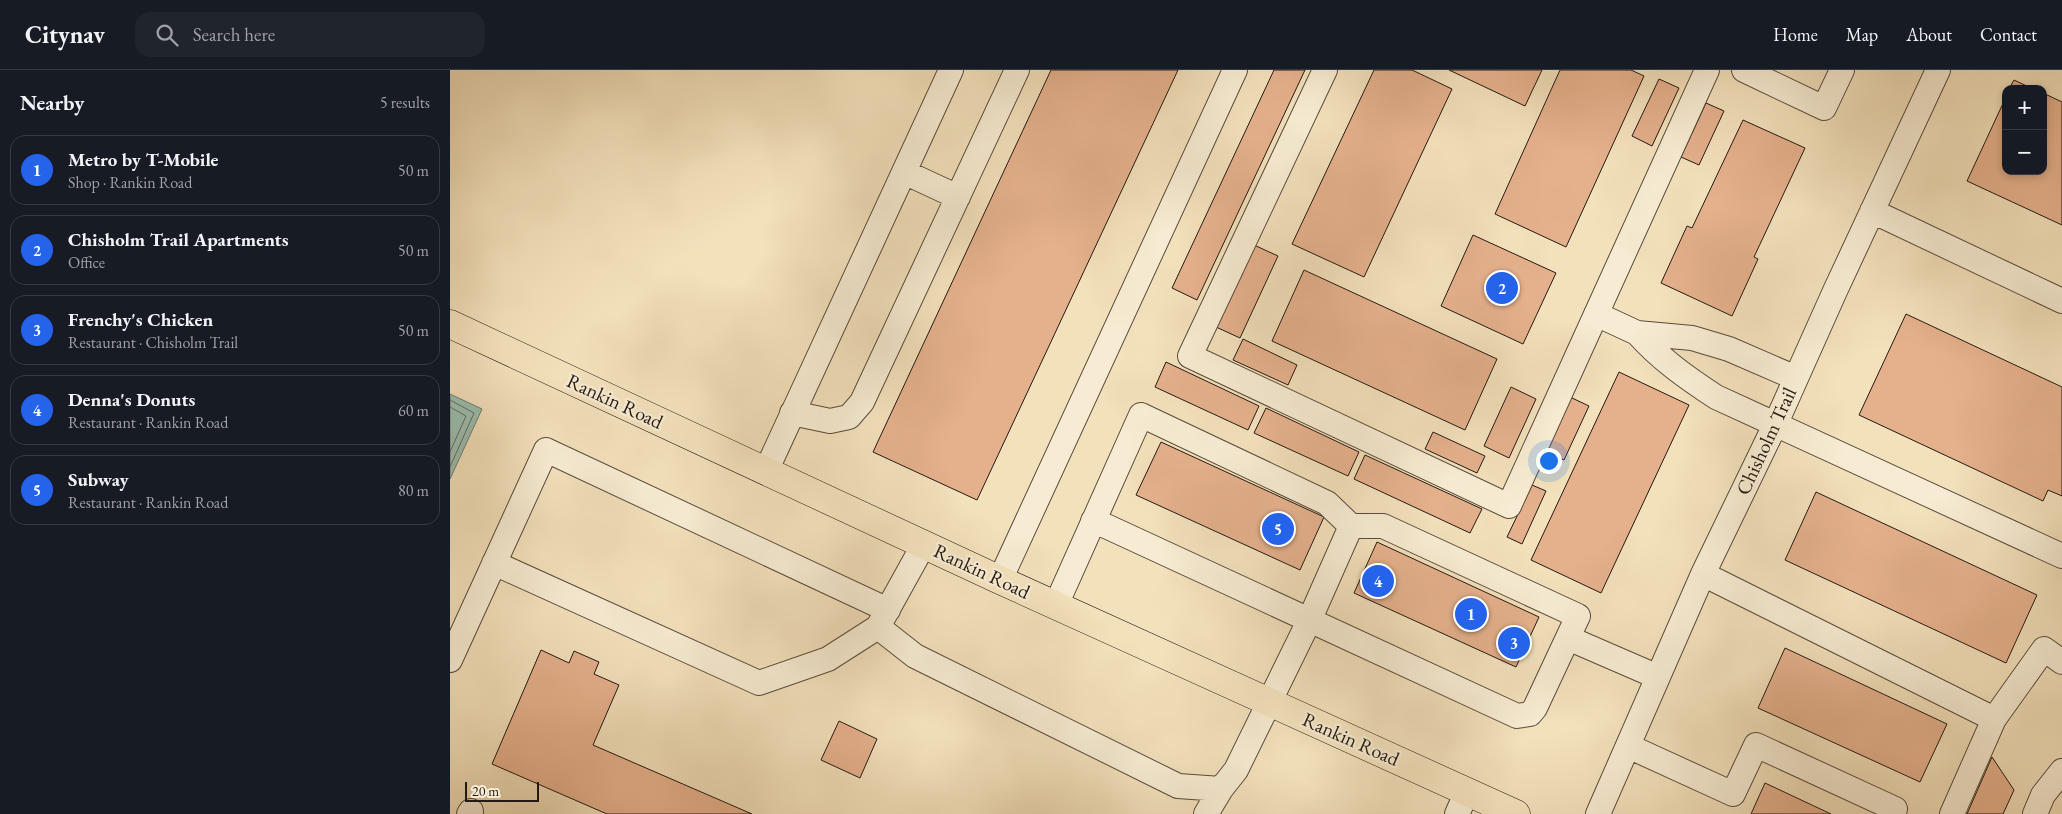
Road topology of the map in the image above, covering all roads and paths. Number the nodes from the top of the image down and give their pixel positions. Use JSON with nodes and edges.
{"nodes":[{"id":1,"x":951,"y":70,"type":"edge"},
{"id":2,"x":1017,"y":70,"type":"edge"},
{"id":3,"x":1235,"y":70,"type":"edge"},
{"id":4,"x":1325,"y":70,"type":"edge"},
{"id":5,"x":1707,"y":70,"type":"edge"},
{"id":6,"x":1744,"y":70,"type":"edge"},
{"id":7,"x":1842,"y":70,"type":"edge"},
{"id":8,"x":1938,"y":70,"type":"edge"},
{"id":9,"x":904,"y":172,"type":"junction"},
{"id":10,"x":958,"y":196,"type":"junction"},
{"id":11,"x":1872,"y":211,"type":"junction"},
{"id":12,"x":2062,"y":301,"type":"edge"},
{"id":13,"x":1596,"y":314,"type":"junction"},
{"id":14,"x":450,"y":324,"type":"edge"},
{"id":15,"x":1636,"y":333,"type":"junction"},
{"id":16,"x":1796,"y":378,"type":"junction"},
{"id":17,"x":792,"y":413,"type":"junction"},
{"id":18,"x":1776,"y":423,"type":"junction"},
{"id":19,"x":766,"y":471,"type":"junction"},
{"id":20,"x":1093,"y":521,"type":"junction"},
{"id":21,"x":1351,"y":526,"type":"junction"},
{"id":22,"x":924,"y":544,"type":"junction"},
{"id":23,"x":2062,"y":556,"type":"edge"},
{"id":24,"x":494,"y":563,"type":"junction"},
{"id":25,"x":1704,"y":574,"type":"junction"},
{"id":26,"x":1000,"y":580,"type":"junction"},
{"id":27,"x":1056,"y":605,"type":"junction"},
{"id":28,"x":883,"y":618,"type":"junction"},
{"id":29,"x":1309,"y":620,"type":"junction"},
{"id":30,"x":1568,"y":638,"type":"junction"},
{"id":31,"x":450,"y":660,"type":"edge"},
{"id":32,"x":2062,"y":662,"type":"edge"},
{"id":33,"x":1658,"y":677,"type":"junction"},
{"id":34,"x":1269,"y":702,"type":"junction"},
{"id":35,"x":1994,"y":719,"type":"junction"},
{"id":36,"x":1628,"y":746,"type":"junction"},
{"id":37,"x":2062,"y":770,"type":"edge"},
{"id":38,"x":1221,"y":789,"type":"junction"},
{"id":39,"x":1462,"y":803,"type":"edge"},
{"id":40,"x":1206,"y":814,"type":"edge"},
{"id":41,"x":1218,"y":814,"type":"edge"},
{"id":42,"x":1516,"y":814,"type":"edge"},
{"id":43,"x":1598,"y":814,"type":"edge"},
{"id":44,"x":1893,"y":814,"type":"edge"},
{"id":45,"x":1952,"y":814,"type":"edge"},
{"id":46,"x":2035,"y":814,"type":"edge"}],
"edges":[{"from":1,"to":9,"type":"street"},
{"from":2,"to":10,"type":"street"},
{"from":3,"to":26,"type":"street"},
{"from":4,"to":13,"type":"street"},
{"from":5,"to":13,"type":"street"},
{"from":6,"to":7,"type":"street"},
{"from":8,"to":11,"type":"street","name":"Chisholm Trail"},
{"from":9,"to":10,"type":"street"},
{"from":9,"to":17,"type":"street"},
{"from":10,"to":17,"type":"street"},
{"from":11,"to":12,"type":"street"},
{"from":11,"to":16,"type":"street","name":"Chisholm Trail"},
{"from":13,"to":15,"type":"street"},
{"from":14,"to":19,"type":"main road","name":"Rankin Road"},
{"from":15,"to":16,"type":"street"},
{"from":15,"to":18,"type":"street"},
{"from":16,"to":18,"type":"street","name":"Chisholm Trail"},
{"from":17,"to":19,"type":"street"},
{"from":18,"to":23,"type":"street"},
{"from":18,"to":25,"type":"street","name":"Chisholm Trail"},
{"from":19,"to":22,"type":"main road","name":"Rankin Road"},
{"from":20,"to":21,"type":"street"},
{"from":20,"to":27,"type":"street"},
{"from":20,"to":29,"type":"street"},
{"from":21,"to":29,"type":"street"},
{"from":21,"to":30,"type":"street"},
{"from":22,"to":26,"type":"main road","name":"Rankin Road"},
{"from":22,"to":28,"type":"street"},
{"from":24,"to":28,"type":"street"},
{"from":24,"to":28,"type":"street"},
{"from":24,"to":31,"type":"street"},
{"from":25,"to":33,"type":"street","name":"Chisholm Trail"},
{"from":25,"to":35,"type":"street"},
{"from":26,"to":27,"type":"main road","name":"Rankin Road"},
{"from":27,"to":34,"type":"main road","name":"Rankin Road"},
{"from":28,"to":38,"type":"street"},
{"from":29,"to":30,"type":"street"},
{"from":29,"to":34,"type":"street"},
{"from":30,"to":33,"type":"street"},
{"from":32,"to":35,"type":"street"},
{"from":33,"to":36,"type":"street","name":"Chisholm Trail"},
{"from":34,"to":38,"type":"street"},
{"from":34,"to":39,"type":"main road","name":"Rankin Road"},
{"from":35,"to":45,"type":"street"},
{"from":36,"to":43,"type":"street","name":"Chisholm Trail"},
{"from":36,"to":44,"type":"street"},
{"from":37,"to":46,"type":"street"},
{"from":38,"to":40,"type":"street"},
{"from":38,"to":41,"type":"street"},
{"from":39,"to":42,"type":"main road","name":"Rankin Road"}]}
